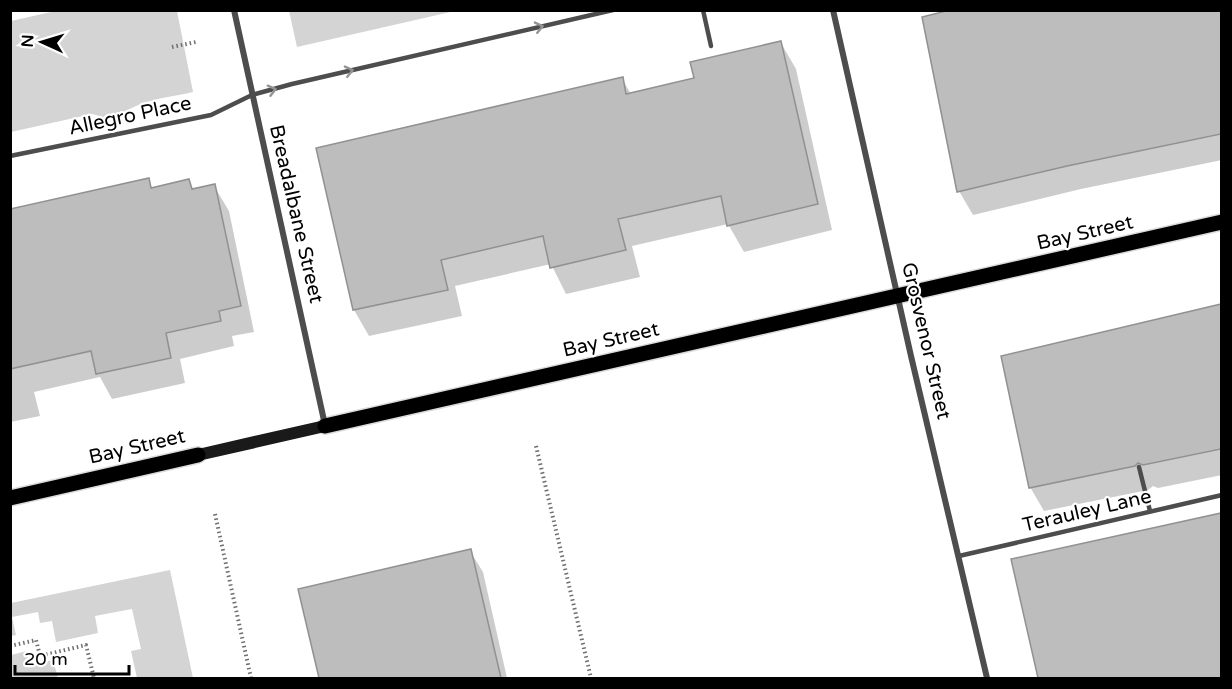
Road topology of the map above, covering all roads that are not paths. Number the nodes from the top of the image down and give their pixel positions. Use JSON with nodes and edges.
{"nodes":[{"id":1,"x":234,"y":10,"type":"edge"},
{"id":2,"x":613,"y":10,"type":"edge"},
{"id":3,"x":703,"y":10,"type":"edge"},
{"id":4,"x":833,"y":10,"type":"edge"},
{"id":5,"x":711,"y":46,"type":"dead end"},
{"id":6,"x":252,"y":95,"type":"junction"},
{"id":7,"x":10,"y":156,"type":"edge"},
{"id":8,"x":1221,"y":222,"type":"edge"},
{"id":9,"x":898,"y":297,"type":"junction"},
{"id":10,"x":325,"y":426,"type":"junction"},
{"id":11,"x":198,"y":454,"type":"joint"},
{"id":12,"x":1139,"y":467,"type":"dead end"},
{"id":13,"x":1221,"y":495,"type":"edge"},
{"id":14,"x":10,"y":498,"type":"edge"},
{"id":15,"x":1150,"y":512,"type":"junction"},
{"id":16,"x":959,"y":556,"type":"junction"},
{"id":17,"x":987,"y":678,"type":"edge"}],
"edges":[{"from":1,"to":6,"type":"street","name":"Breadalbane Street"},
{"from":6,"to":2,"type":"lane","name":"Allegro Place","one_way":true},
{"from":3,"to":5,"type":"lane"},
{"from":4,"to":9,"type":"street","name":"Grosvenor Street"},
{"from":6,"to":7,"type":"lane","name":"Allegro Place"},
{"from":6,"to":10,"type":"street","name":"Breadalbane Street"},
{"from":8,"to":9,"type":"main road","name":"Bay Street"},
{"from":9,"to":10,"type":"main road","name":"Bay Street"},
{"from":9,"to":16,"type":"street","name":"Grosvenor Street"},
{"from":10,"to":11,"type":"main road","name":"Bay Street"},
{"from":11,"to":14,"type":"main road","name":"Bay Street"},
{"from":12,"to":15,"type":"lane"},
{"from":13,"to":15,"type":"lane","name":"Terauley Lane"},
{"from":15,"to":16,"type":"lane","name":"Terauley Lane"},
{"from":16,"to":17,"type":"street","name":"Grosvenor Street"}]}
